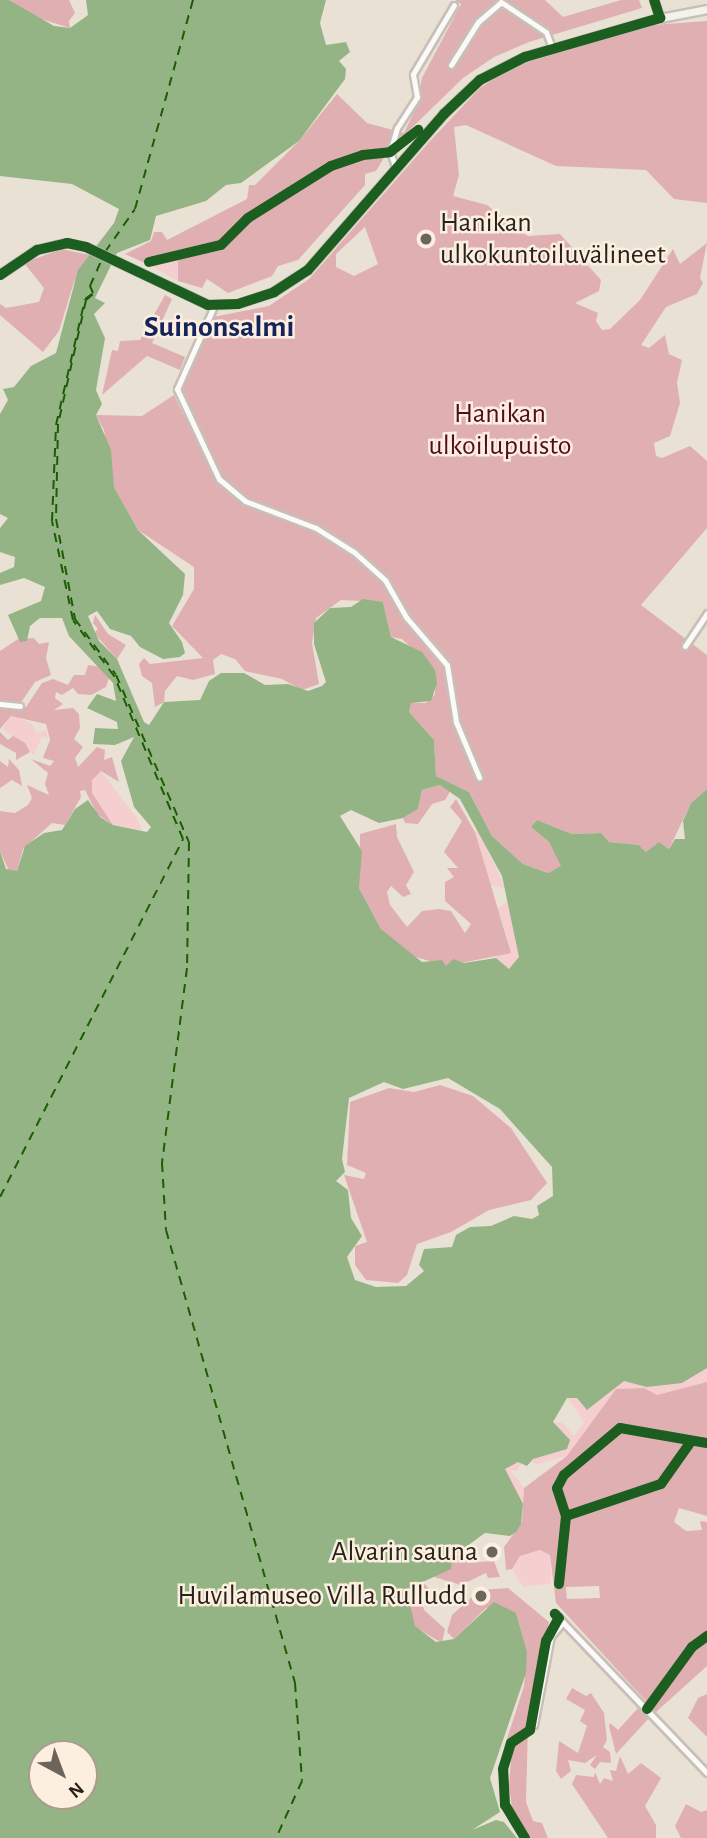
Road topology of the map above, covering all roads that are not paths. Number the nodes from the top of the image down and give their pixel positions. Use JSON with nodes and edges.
{"nodes":[{"id":1,"x":654,"y":0,"type":"edge"},
{"id":2,"x":454,"y":5,"type":"dead end"},
{"id":3,"x":707,"y":9,"type":"edge"},
{"id":4,"x":660,"y":18,"type":"junction"},
{"id":5,"x":552,"y":48,"type":"junction"},
{"id":6,"x":452,"y":65,"type":"dead end"},
{"id":7,"x":396,"y":169,"type":"junction"},
{"id":8,"x":0,"y":275,"type":"edge"},
{"id":9,"x":214,"y":306,"type":"junction"},
{"id":10,"x":707,"y":613,"type":"edge"},
{"id":11,"x":685,"y":646,"type":"dead end"},
{"id":12,"x":0,"y":704,"type":"edge"},
{"id":13,"x":20,"y":706,"type":"dead end"},
{"id":14,"x":479,"y":777,"type":"dead end"},
{"id":15,"x":555,"y":1614,"type":"dead end"},
{"id":16,"x":562,"y":1622,"type":"junction"},
{"id":17,"x":534,"y":1725,"type":"dead end"},
{"id":18,"x":707,"y":1773,"type":"edge"}],
"edges":[{"from":1,"to":4,"type":"street"},
{"from":2,"to":7,"type":"street"},
{"from":3,"to":4,"type":"main road"},
{"from":4,"to":5,"type":"street"},
{"from":5,"to":6,"type":"street"},
{"from":5,"to":7,"type":"street"},
{"from":7,"to":9,"type":"street"},
{"from":8,"to":9,"type":"street"},
{"from":9,"to":14,"type":"street"},
{"from":10,"to":11,"type":"street"},
{"from":12,"to":13,"type":"street"},
{"from":15,"to":16,"type":"street"},
{"from":16,"to":17,"type":"street"},
{"from":16,"to":18,"type":"street"}]}
